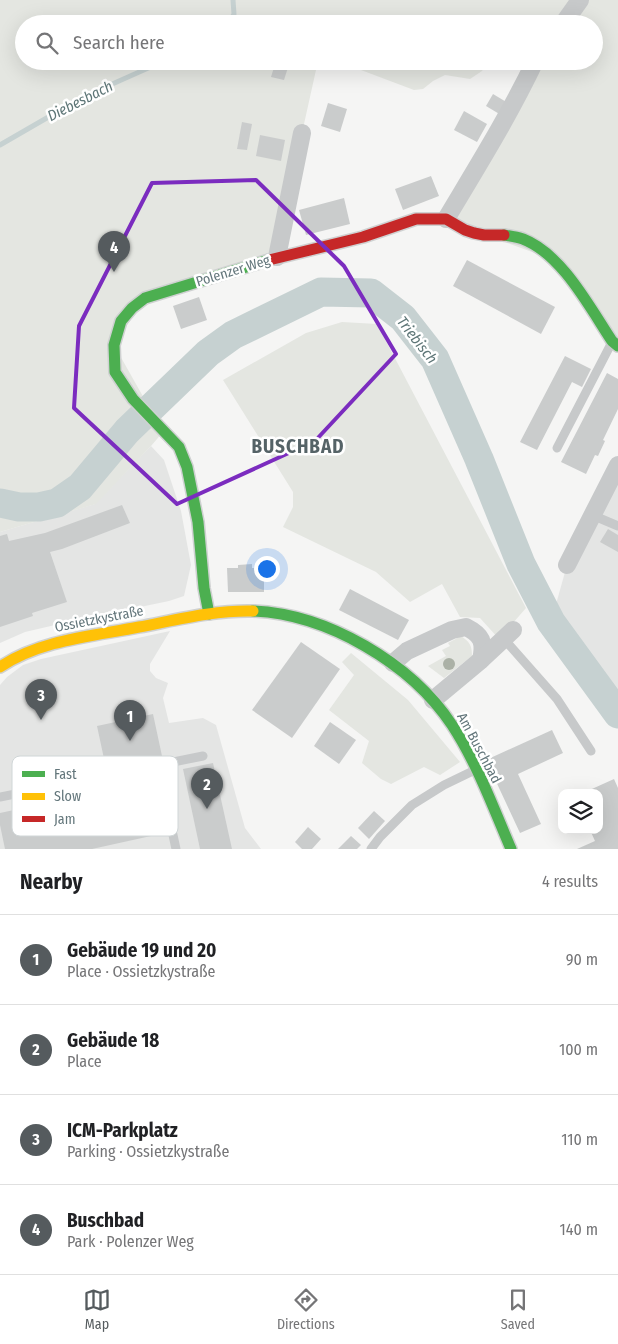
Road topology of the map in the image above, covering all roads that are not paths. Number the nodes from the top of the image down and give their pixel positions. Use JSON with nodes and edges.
{"nodes":[{"id":1,"x":580,"y":0,"type":"edge"},
{"id":2,"x":569,"y":15,"type":"edge"},
{"id":3,"x":531,"y":70,"type":"edge"},
{"id":4,"x":302,"y":133,"type":"dead end"},
{"id":5,"x":446,"y":219,"type":"junction"},
{"id":6,"x":277,"y":257,"type":"junction"},
{"id":7,"x":615,"y":344,"type":"edge"},
{"id":8,"x":556,"y":448,"type":"dead end"},
{"id":9,"x":618,"y":465,"type":"edge"},
{"id":10,"x":592,"y":515,"type":"junction"},
{"id":11,"x":618,"y":526,"type":"edge"},
{"id":12,"x":567,"y":565,"type":"dead end"},
{"id":13,"x":208,"y":614,"type":"junction"},
{"id":14,"x":508,"y":635,"type":"joint"},
{"id":15,"x":481,"y":660,"type":"junction"},
{"id":16,"x":393,"y":663,"type":"junction"},
{"id":17,"x":0,"y":668,"type":"edge"},
{"id":18,"x":433,"y":700,"type":"junction"},
{"id":19,"x":591,"y":751,"type":"dead end"},
{"id":20,"x":203,"y":756,"type":"dead end"},
{"id":21,"x":178,"y":761,"type":"edge"},
{"id":22,"x":476,"y":770,"type":"junction"},
{"id":23,"x":371,"y":849,"type":"edge"},
{"id":24,"x":511,"y":849,"type":"edge"}],
"edges":[{"from":1,"to":2,"type":"street"},
{"from":3,"to":5,"type":"street"},
{"from":4,"to":6,"type":"street"},
{"from":5,"to":6,"type":"street","name":"Polenzer Weg"},
{"from":5,"to":7,"type":"street","name":"Polenzer Weg"},
{"from":6,"to":13,"type":"street","name":"Polenzer Weg"},
{"from":7,"to":8,"type":"lane"},
{"from":9,"to":10,"type":"street"},
{"from":10,"to":11,"type":"lane"},
{"from":10,"to":12,"type":"street"},
{"from":13,"to":16,"type":"street","name":"Am Buschbad"},
{"from":13,"to":17,"type":"street","name":"Ossietzkystraße"},
{"from":14,"to":15,"type":"street"},
{"from":14,"to":19,"type":"lane"},
{"from":15,"to":16,"type":"street"},
{"from":15,"to":18,"type":"street"},
{"from":16,"to":18,"type":"street","name":"Am Buschbad"},
{"from":18,"to":22,"type":"street","name":"Am Buschbad"},
{"from":20,"to":21,"type":"lane"},
{"from":22,"to":23,"type":"lane"},
{"from":22,"to":24,"type":"street","name":"Am Buschbad"}]}
